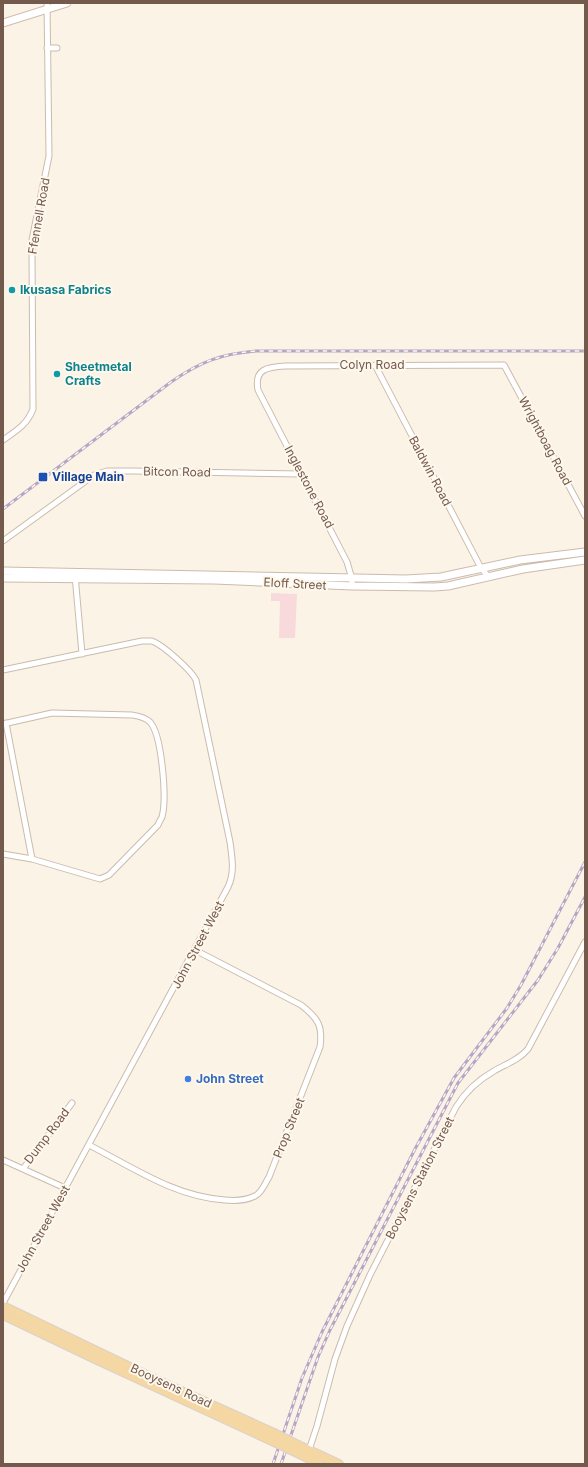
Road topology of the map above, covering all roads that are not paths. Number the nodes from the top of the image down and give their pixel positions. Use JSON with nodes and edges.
{"nodes":[{"id":1,"x":67,"y":3,"type":"edge"},
{"id":2,"x":47,"y":6,"type":"edge"},
{"id":3,"x":3,"y":23,"type":"edge"},
{"id":4,"x":47,"y":48,"type":"junction"},
{"id":5,"x":57,"y":48,"type":"dead end"},
{"id":6,"x":375,"y":365,"type":"junction"},
{"id":7,"x":504,"y":365,"type":"joint"},
{"id":8,"x":258,"y":390,"type":"joint"},
{"id":9,"x":3,"y":440,"type":"edge"},
{"id":10,"x":302,"y":474,"type":"junction"},
{"id":11,"x":585,"y":516,"type":"edge"},
{"id":12,"x":3,"y":541,"type":"edge"},
{"id":13,"x":585,"y":552,"type":"edge"},
{"id":14,"x":544,"y":557,"type":"junction"},
{"id":15,"x":585,"y":560,"type":"edge"},
{"id":16,"x":545,"y":566,"type":"junction"},
{"id":17,"x":481,"y":568,"type":"junction"},
{"id":18,"x":3,"y":571,"type":"edge"},
{"id":19,"x":75,"y":576,"type":"junction"},
{"id":20,"x":488,"y":576,"type":"junction"},
{"id":21,"x":3,"y":578,"type":"edge"},
{"id":22,"x":268,"y":579,"type":"junction"},
{"id":23,"x":352,"y":579,"type":"junction"},
{"id":24,"x":352,"y":586,"type":"junction"},
{"id":25,"x":82,"y":654,"type":"junction"},
{"id":26,"x":3,"y":670,"type":"edge"},
{"id":27,"x":5,"y":724,"type":"edge"},
{"id":28,"x":3,"y":854,"type":"edge"},
{"id":29,"x":32,"y":859,"type":"junction"},
{"id":30,"x":585,"y":942,"type":"edge"},
{"id":31,"x":195,"y":950,"type":"junction"},
{"id":32,"x":72,"y":1103,"type":"dead end"},
{"id":33,"x":90,"y":1145,"type":"junction"},
{"id":34,"x":3,"y":1160,"type":"edge"},
{"id":35,"x":23,"y":1169,"type":"junction"},
{"id":36,"x":65,"y":1188,"type":"junction"},
{"id":37,"x":3,"y":1303,"type":"edge"},
{"id":38,"x":3,"y":1306,"type":"edge"},
{"id":39,"x":3,"y":1315,"type":"edge"},
{"id":40,"x":273,"y":1437,"type":"junction"},
{"id":41,"x":293,"y":1447,"type":"junction"},
{"id":42,"x":309,"y":1450,"type":"junction"},
{"id":43,"x":320,"y":1464,"type":"edge"},
{"id":44,"x":339,"y":1464,"type":"edge"}],
"edges":[{"from":1,"to":2,"type":"street"},
{"from":2,"to":3,"type":"street"},
{"from":2,"to":4,"type":"street","name":"Ffennell Road"},
{"from":4,"to":5,"type":"street"},
{"from":4,"to":9,"type":"street","name":"Ffennell Road"},
{"from":6,"to":7,"type":"street","name":"Colyn Road"},
{"from":6,"to":8,"type":"street","name":"Colyn Road"},
{"from":6,"to":17,"type":"street","name":"Baldwin Road"},
{"from":7,"to":11,"type":"street","name":"Wrightboag Road"},
{"from":8,"to":10,"type":"street","name":"Inglestone Road"},
{"from":10,"to":12,"type":"street","name":"Bitcon Road"},
{"from":10,"to":23,"type":"street","name":"Inglestone Road"},
{"from":13,"to":14,"type":"street","name":"Eloff Street"},
{"from":14,"to":16,"type":"street"},
{"from":14,"to":17,"type":"street","name":"Eloff Street"},
{"from":15,"to":16,"type":"street","name":"Eloff Street"},
{"from":16,"to":20,"type":"street","name":"Eloff Street"},
{"from":17,"to":20,"type":"street","name":"Baldwin Road"},
{"from":17,"to":23,"type":"street","name":"Eloff Street"},
{"from":18,"to":19,"type":"street","name":"Eloff Street"},
{"from":19,"to":21,"type":"street","name":"Eloff Street"},
{"from":19,"to":22,"type":"street","name":"Eloff Street"},
{"from":19,"to":25,"type":"street"},
{"from":20,"to":24,"type":"street","name":"Eloff Street"},
{"from":22,"to":23,"type":"street","name":"Eloff Street"},
{"from":22,"to":24,"type":"street","name":"Eloff Street"},
{"from":23,"to":24,"type":"street","name":"Inglestone Road"},
{"from":25,"to":26,"type":"street","name":"John Street West"},
{"from":25,"to":31,"type":"street","name":"John Street West"},
{"from":27,"to":29,"type":"street"},
{"from":27,"to":29,"type":"street"},
{"from":28,"to":29,"type":"street"},
{"from":30,"to":42,"type":"street","name":"Booysens Station Street"},
{"from":31,"to":33,"type":"street","name":"John Street West"},
{"from":31,"to":33,"type":"street","name":"Prop Street"},
{"from":32,"to":35,"type":"street","name":"Dump Road"},
{"from":33,"to":36,"type":"street","name":"John Street West"},
{"from":34,"to":35,"type":"street"},
{"from":35,"to":36,"type":"street"},
{"from":36,"to":37,"type":"street","name":"John Street West"},
{"from":38,"to":40,"type":"main road","name":"Booysens Road"},
{"from":39,"to":40,"type":"main road","name":"Booysens Road"},
{"from":40,"to":41,"type":"main road","name":"Booysens Road","bridge":true},
{"from":41,"to":42,"type":"main road","name":"Booysens Road"},
{"from":41,"to":43,"type":"main road","name":"Booysens Road"},
{"from":42,"to":44,"type":"main road","name":"Booysens Road"}]}
